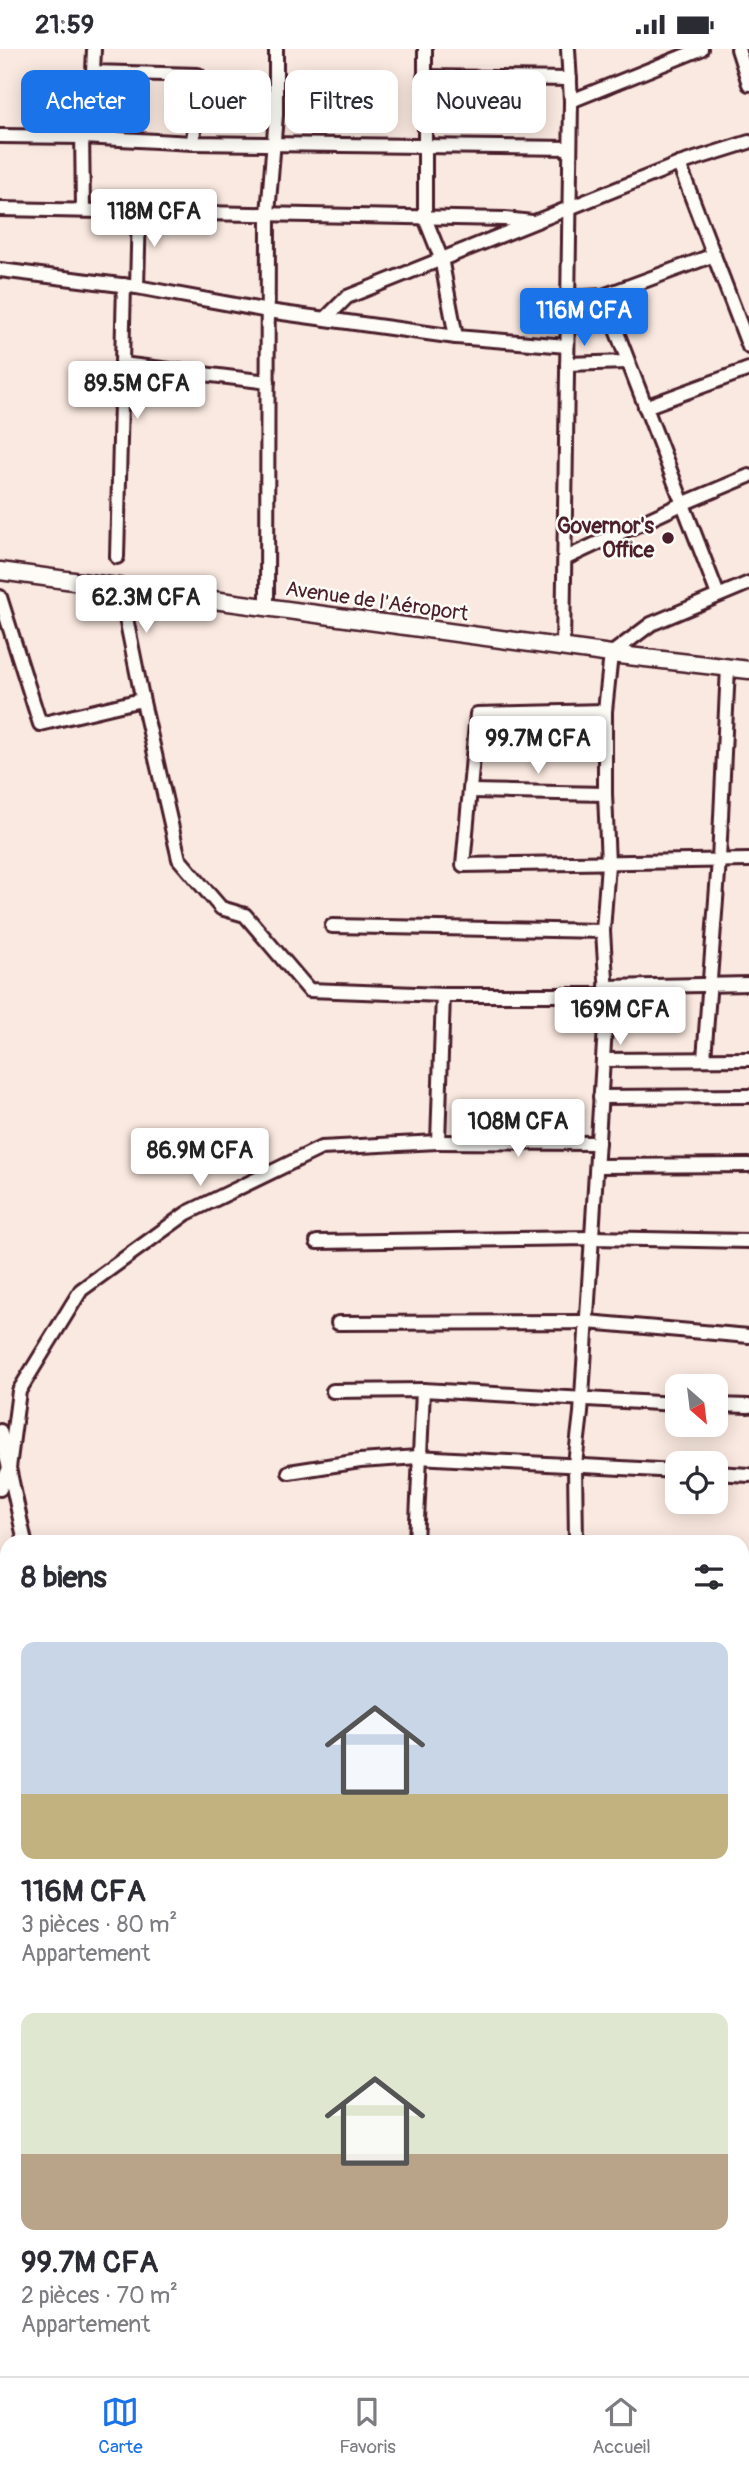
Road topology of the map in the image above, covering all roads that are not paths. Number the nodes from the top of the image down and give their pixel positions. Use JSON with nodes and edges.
{"nodes":[{"id":1,"x":94,"y":49,"type":"edge"},
{"id":2,"x":276,"y":49,"type":"edge"},
{"id":3,"x":425,"y":49,"type":"edge"},
{"id":4,"x":568,"y":49,"type":"edge"},
{"id":5,"x":701,"y":49,"type":"edge"},
{"id":6,"x":738,"y":49,"type":"edge"},
{"id":7,"x":424,"y":70,"type":"edge"},
{"id":8,"x":546,"y":79,"type":"edge"},
{"id":9,"x":569,"y":79,"type":"junction"},
{"id":10,"x":749,"y":84,"type":"edge"},
{"id":11,"x":571,"y":101,"type":"junction"},
{"id":12,"x":82,"y":133,"type":"junction"},
{"id":13,"x":424,"y":133,"type":"edge"},
{"id":14,"x":0,"y":136,"type":"edge"},
{"id":15,"x":749,"y":142,"type":"edge"},
{"id":16,"x":192,"y":143,"type":"junction"},
{"id":17,"x":272,"y":144,"type":"junction"},
{"id":18,"x":424,"y":146,"type":"junction"},
{"id":19,"x":570,"y":148,"type":"junction"},
{"id":20,"x":679,"y":165,"type":"junction"},
{"id":21,"x":569,"y":207,"type":"junction"},
{"id":22,"x":0,"y":209,"type":"edge"},
{"id":23,"x":83,"y":209,"type":"junction"},
{"id":24,"x":139,"y":211,"type":"junction"},
{"id":25,"x":268,"y":214,"type":"junction"},
{"id":26,"x":425,"y":218,"type":"junction"},
{"id":27,"x":531,"y":222,"type":"junction"},
{"id":28,"x":714,"y":255,"type":"junction"},
{"id":29,"x":441,"y":258,"type":"junction"},
{"id":30,"x":0,"y":270,"type":"edge"},
{"id":31,"x":130,"y":286,"type":"junction"},
{"id":32,"x":603,"y":296,"type":"junction"},
{"id":33,"x":568,"y":298,"type":"junction"},
{"id":34,"x":268,"y":311,"type":"junction"},
{"id":35,"x":326,"y":318,"type":"junction"},
{"id":36,"x":456,"y":337,"type":"junction"},
{"id":37,"x":567,"y":347,"type":"junction"},
{"id":38,"x":749,"y":348,"type":"edge"},
{"id":39,"x":627,"y":362,"type":"junction"},
{"id":40,"x":122,"y":364,"type":"junction"},
{"id":41,"x":567,"y":364,"type":"junction"},
{"id":42,"x":749,"y":369,"type":"edge"},
{"id":43,"x":268,"y":382,"type":"junction"},
{"id":44,"x":645,"y":408,"type":"junction"},
{"id":45,"x":749,"y":476,"type":"edge"},
{"id":46,"x":682,"y":504,"type":"junction"},
{"id":47,"x":117,"y":557,"type":"dead end"},
{"id":48,"x":566,"y":558,"type":"junction"},
{"id":49,"x":0,"y":571,"type":"edge"},
{"id":50,"x":749,"y":583,"type":"edge"},
{"id":51,"x":718,"y":595,"type":"junction"},
{"id":52,"x":0,"y":597,"type":"edge"},
{"id":53,"x":195,"y":597,"type":"junction"},
{"id":54,"x":267,"y":607,"type":"junction"},
{"id":55,"x":563,"y":647,"type":"junction"},
{"id":56,"x":611,"y":654,"type":"junction"},
{"id":57,"x":728,"y":667,"type":"junction"},
{"id":58,"x":749,"y":670,"type":"edge"},
{"id":59,"x":143,"y":702,"type":"junction"},
{"id":60,"x":605,"y":711,"type":"junction"},
{"id":61,"x":470,"y":791,"type":"junction"},
{"id":62,"x":605,"y":794,"type":"junction"},
{"id":63,"x":719,"y":860,"type":"junction"},
{"id":64,"x":749,"y":860,"type":"edge"},
{"id":65,"x":608,"y":864,"type":"junction"},
{"id":66,"x":331,"y":926,"type":"dead end"},
{"id":67,"x":603,"y":931,"type":"junction"},
{"id":68,"x":749,"y":984,"type":"edge"},
{"id":69,"x":708,"y":985,"type":"junction"},
{"id":70,"x":606,"y":991,"type":"junction"},
{"id":71,"x":443,"y":995,"type":"junction"},
{"id":72,"x":704,"y":1059,"type":"junction"},
{"id":73,"x":749,"y":1059,"type":"edge"},
{"id":74,"x":603,"y":1060,"type":"junction"},
{"id":75,"x":749,"y":1096,"type":"edge"},
{"id":76,"x":600,"y":1097,"type":"junction"},
{"id":77,"x":438,"y":1142,"type":"junction"},
{"id":78,"x":598,"y":1143,"type":"junction"},
{"id":79,"x":749,"y":1165,"type":"edge"},
{"id":80,"x":598,"y":1166,"type":"junction"},
{"id":81,"x":592,"y":1238,"type":"junction"},
{"id":82,"x":749,"y":1241,"type":"edge"},
{"id":83,"x":317,"y":1242,"type":"dead end"},
{"id":84,"x":587,"y":1322,"type":"junction"},
{"id":85,"x":338,"y":1323,"type":"dead end"},
{"id":86,"x":749,"y":1336,"type":"edge"},
{"id":87,"x":422,"y":1390,"type":"junction"},
{"id":88,"x":333,"y":1391,"type":"dead end"},
{"id":89,"x":582,"y":1400,"type":"junction"},
{"id":90,"x":665,"y":1403,"type":"edge"},
{"id":91,"x":728,"y":1405,"type":"edge"},
{"id":92,"x":749,"y":1406,"type":"edge"},
{"id":93,"x":0,"y":1431,"type":"edge"},
{"id":94,"x":418,"y":1457,"type":"junction"},
{"id":95,"x":575,"y":1464,"type":"junction"},
{"id":96,"x":9,"y":1468,"type":"junction"},
{"id":97,"x":665,"y":1470,"type":"edge"},
{"id":98,"x":289,"y":1472,"type":"dead end"},
{"id":99,"x":728,"y":1474,"type":"edge"},
{"id":100,"x":749,"y":1475,"type":"edge"},
{"id":101,"x":0,"y":1489,"type":"edge"},
{"id":102,"x":23,"y":1535,"type":"edge"},
{"id":103,"x":416,"y":1535,"type":"edge"},
{"id":104,"x":576,"y":1535,"type":"edge"}],
"edges":[{"from":1,"to":16,"type":"street"},
{"from":2,"to":17,"type":"street"},
{"from":3,"to":7,"type":"street"},
{"from":4,"to":9,"type":"street"},
{"from":5,"to":11,"type":"street"},
{"from":6,"to":10,"type":"street"},
{"from":8,"to":9,"type":"street"},
{"from":9,"to":11,"type":"street"},
{"from":11,"to":19,"type":"street"},
{"from":12,"to":14,"type":"street"},
{"from":12,"to":16,"type":"street"},
{"from":12,"to":23,"type":"street"},
{"from":13,"to":18,"type":"street"},
{"from":15,"to":20,"type":"street"},
{"from":16,"to":17,"type":"street"},
{"from":17,"to":18,"type":"street"},
{"from":17,"to":25,"type":"street"},
{"from":18,"to":19,"type":"street"},
{"from":18,"to":26,"type":"street"},
{"from":19,"to":21,"type":"street"},
{"from":20,"to":21,"type":"street"},
{"from":20,"to":28,"type":"street"},
{"from":21,"to":27,"type":"street"},
{"from":21,"to":33,"type":"street"},
{"from":22,"to":23,"type":"street"},
{"from":23,"to":24,"type":"street"},
{"from":24,"to":25,"type":"street"},
{"from":24,"to":31,"type":"street"},
{"from":25,"to":26,"type":"street"},
{"from":25,"to":34,"type":"street"},
{"from":26,"to":27,"type":"street"},
{"from":26,"to":29,"type":"street"},
{"from":27,"to":29,"type":"street"},
{"from":28,"to":32,"type":"street"},
{"from":28,"to":38,"type":"street"},
{"from":29,"to":35,"type":"street"},
{"from":29,"to":36,"type":"street"},
{"from":30,"to":31,"type":"street"},
{"from":31,"to":34,"type":"street"},
{"from":31,"to":40,"type":"street"},
{"from":32,"to":33,"type":"street"},
{"from":32,"to":39,"type":"street"},
{"from":33,"to":37,"type":"street"},
{"from":34,"to":35,"type":"street"},
{"from":34,"to":43,"type":"street"},
{"from":35,"to":36,"type":"street"},
{"from":36,"to":37,"type":"street"},
{"from":37,"to":41,"type":"street"},
{"from":39,"to":41,"type":"street"},
{"from":39,"to":44,"type":"street"},
{"from":40,"to":43,"type":"street"},
{"from":40,"to":47,"type":"street"},
{"from":41,"to":48,"type":"street"},
{"from":42,"to":44,"type":"street"},
{"from":43,"to":54,"type":"street"},
{"from":44,"to":46,"type":"street"},
{"from":45,"to":46,"type":"street"},
{"from":46,"to":48,"type":"street"},
{"from":46,"to":51,"type":"street"},
{"from":48,"to":55,"type":"street"},
{"from":49,"to":53,"type":"main road","name":"Avenue de l'Aéroport"},
{"from":50,"to":51,"type":"street"},
{"from":51,"to":56,"type":"street"},
{"from":52,"to":59,"type":"street"},
{"from":53,"to":54,"type":"main road","name":"Avenue de l'Aéroport"},
{"from":53,"to":59,"type":"street"},
{"from":54,"to":55,"type":"main road","name":"Avenue de l'Aéroport"},
{"from":55,"to":56,"type":"main road","name":"Avenue de l'Aéroport"},
{"from":56,"to":57,"type":"main road","name":"Avenue de l'Aéroport"},
{"from":56,"to":60,"type":"street"},
{"from":57,"to":58,"type":"main road","name":"Avenue de l'Aéroport"},
{"from":57,"to":63,"type":"street"},
{"from":59,"to":71,"type":"street"},
{"from":60,"to":61,"type":"street"},
{"from":60,"to":62,"type":"street"},
{"from":61,"to":62,"type":"street"},
{"from":61,"to":65,"type":"street"},
{"from":62,"to":65,"type":"street"},
{"from":63,"to":64,"type":"street"},
{"from":63,"to":65,"type":"street"},
{"from":63,"to":69,"type":"street"},
{"from":65,"to":67,"type":"street"},
{"from":66,"to":67,"type":"street"},
{"from":67,"to":70,"type":"street"},
{"from":68,"to":69,"type":"street"},
{"from":69,"to":70,"type":"street"},
{"from":69,"to":72,"type":"street"},
{"from":70,"to":71,"type":"street"},
{"from":70,"to":74,"type":"street"},
{"from":71,"to":77,"type":"street"},
{"from":72,"to":73,"type":"street"},
{"from":72,"to":74,"type":"street"},
{"from":74,"to":76,"type":"street"},
{"from":75,"to":76,"type":"street"},
{"from":76,"to":78,"type":"street"},
{"from":77,"to":78,"type":"street"},
{"from":77,"to":96,"type":"street"},
{"from":78,"to":80,"type":"street"},
{"from":79,"to":80,"type":"street"},
{"from":80,"to":81,"type":"street"},
{"from":81,"to":82,"type":"street"},
{"from":81,"to":83,"type":"street"},
{"from":81,"to":84,"type":"street"},
{"from":84,"to":85,"type":"street"},
{"from":84,"to":86,"type":"street"},
{"from":84,"to":89,"type":"street"},
{"from":87,"to":88,"type":"street"},
{"from":87,"to":89,"type":"street"},
{"from":87,"to":94,"type":"street"},
{"from":89,"to":90,"type":"street"},
{"from":89,"to":95,"type":"street"},
{"from":91,"to":92,"type":"street"},
{"from":93,"to":96,"type":"street"},
{"from":94,"to":95,"type":"street"},
{"from":94,"to":98,"type":"street"},
{"from":94,"to":103,"type":"street"},
{"from":95,"to":97,"type":"street"},
{"from":95,"to":104,"type":"street"},
{"from":96,"to":101,"type":"street"},
{"from":96,"to":102,"type":"street"},
{"from":99,"to":100,"type":"street"}]}
